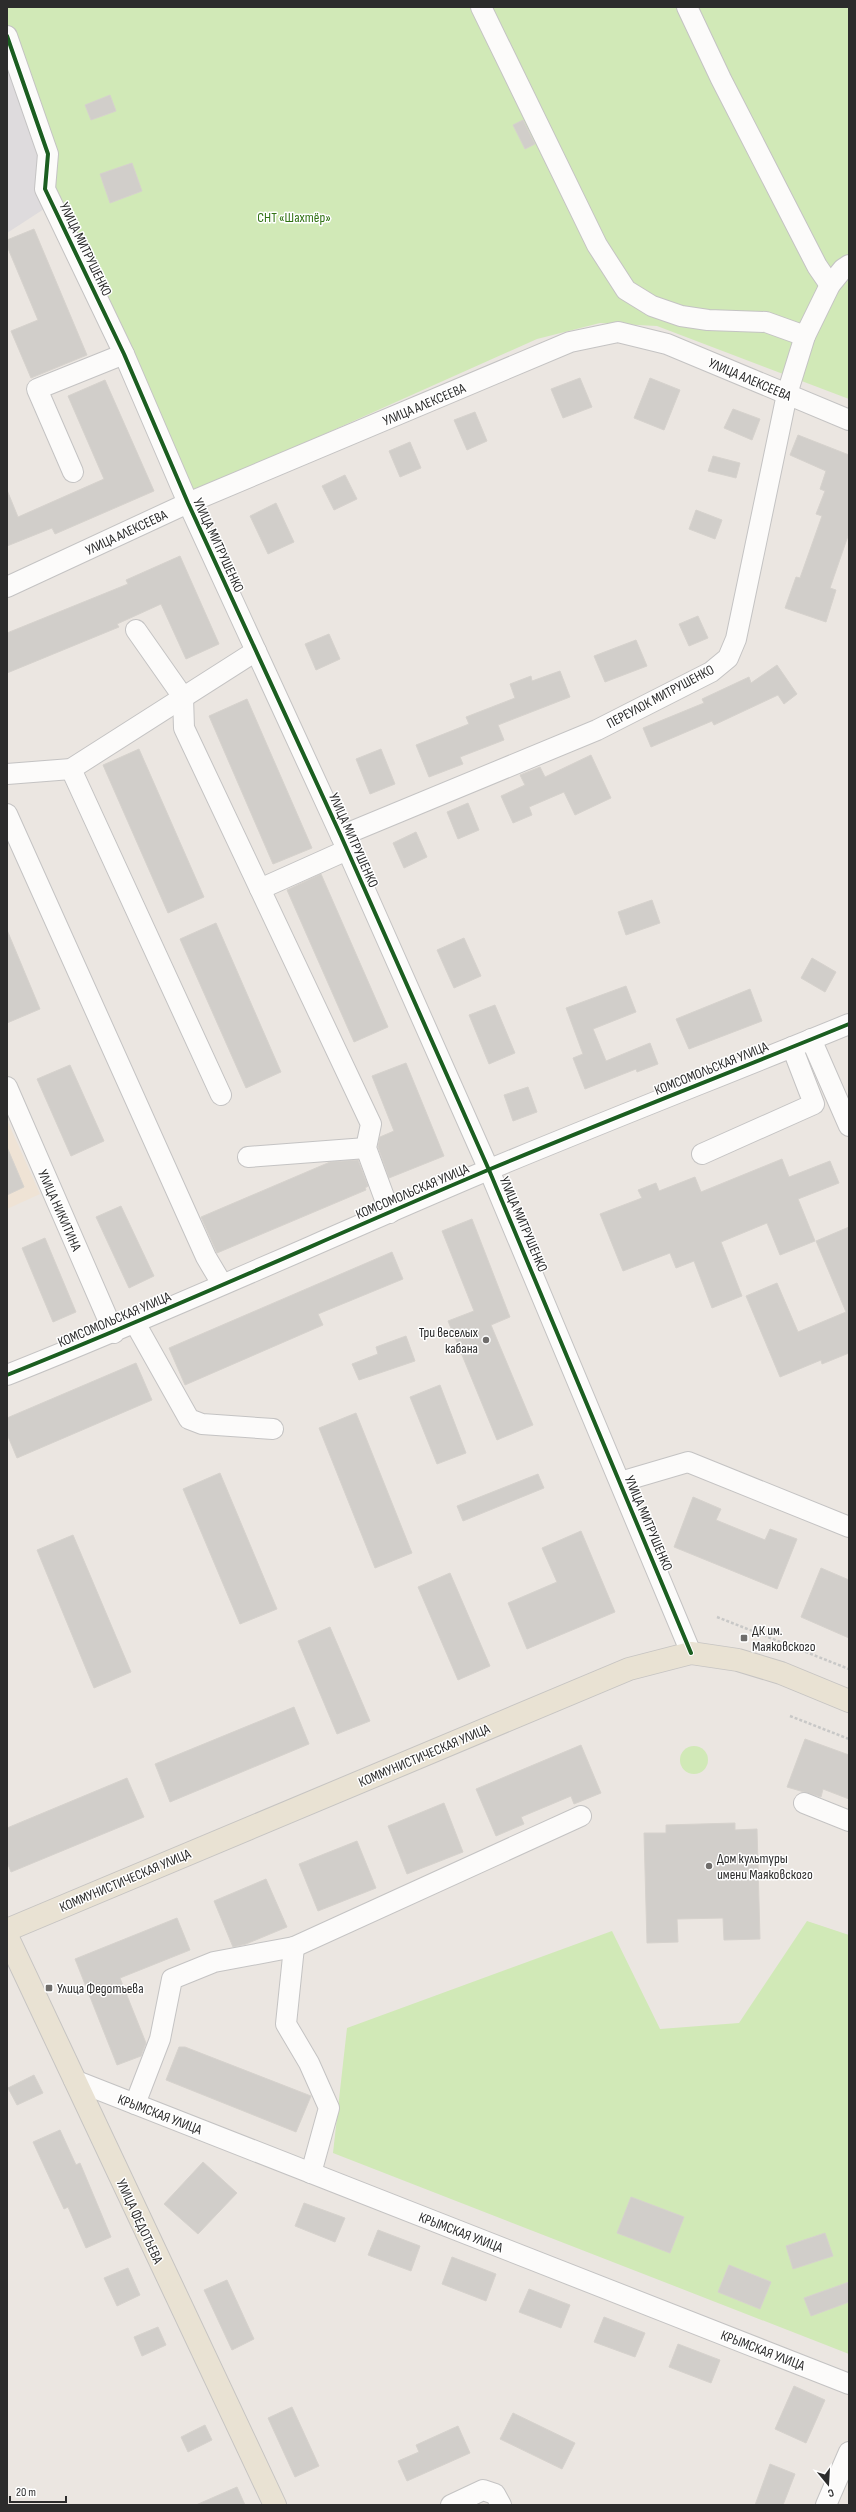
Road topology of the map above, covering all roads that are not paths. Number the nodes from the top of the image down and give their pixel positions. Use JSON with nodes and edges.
{"nodes":[{"id":1,"x":481,"y":7,"type":"edge"},
{"id":2,"x":687,"y":7,"type":"edge"},
{"id":3,"x":7,"y":36,"type":"edge"},
{"id":4,"x":849,"y":265,"type":"edge"},
{"id":5,"x":830,"y":285,"type":"junction"},
{"id":6,"x":805,"y":336,"type":"junction"},
{"id":7,"x":124,"y":354,"type":"junction"},
{"id":8,"x":787,"y":394,"type":"junction"},
{"id":9,"x":849,"y":420,"type":"edge"},
{"id":10,"x":73,"y":472,"type":"dead end"},
{"id":11,"x":188,"y":503,"type":"junction"},
{"id":12,"x":7,"y":587,"type":"edge"},
{"id":13,"x":136,"y":630,"type":"dead end"},
{"id":14,"x":256,"y":651,"type":"junction"},
{"id":15,"x":184,"y":697,"type":"junction"},
{"id":16,"x":71,"y":769,"type":"junction"},
{"id":17,"x":7,"y":774,"type":"edge"},
{"id":18,"x":7,"y":814,"type":"edge"},
{"id":19,"x":344,"y":843,"type":"junction"},
{"id":20,"x":260,"y":889,"type":"junction"},
{"id":21,"x":849,"y":1024,"type":"edge"},
{"id":22,"x":811,"y":1039,"type":"junction"},
{"id":23,"x":792,"y":1047,"type":"junction"},
{"id":24,"x":7,"y":1087,"type":"edge"},
{"id":25,"x":221,"y":1095,"type":"dead end"},
{"id":26,"x":849,"y":1126,"type":"edge"},
{"id":27,"x":366,"y":1148,"type":"junction"},
{"id":28,"x":702,"y":1154,"type":"dead end"},
{"id":29,"x":248,"y":1157,"type":"dead end"},
{"id":30,"x":489,"y":1170,"type":"junction"},
{"id":31,"x":390,"y":1212,"type":"junction"},
{"id":32,"x":222,"y":1284,"type":"junction"},
{"id":33,"x":134,"y":1323,"type":"junction"},
{"id":34,"x":114,"y":1333,"type":"junction"},
{"id":35,"x":7,"y":1375,"type":"edge"},
{"id":36,"x":273,"y":1429,"type":"dead end"},
{"id":37,"x":620,"y":1482,"type":"junction"},
{"id":38,"x":849,"y":1527,"type":"edge"},
{"id":39,"x":691,"y":1653,"type":"junction"},
{"id":40,"x":848,"y":1697,"type":"edge"},
{"id":41,"x":804,"y":1803,"type":"dead end"},
{"id":42,"x":581,"y":1816,"type":"dead end"},
{"id":43,"x":849,"y":1821,"type":"edge"},
{"id":44,"x":7,"y":1930,"type":"edge"},
{"id":45,"x":7,"y":1936,"type":"edge"},
{"id":46,"x":294,"y":1947,"type":"junction"},
{"id":47,"x":74,"y":2080,"type":"junction"},
{"id":48,"x":135,"y":2104,"type":"junction"},
{"id":49,"x":310,"y":2173,"type":"junction"},
{"id":50,"x":849,"y":2384,"type":"edge"},
{"id":51,"x":849,"y":2452,"type":"edge"},
{"id":52,"x":275,"y":2505,"type":"edge"},
{"id":53,"x":451,"y":2505,"type":"edge"},
{"id":54,"x":501,"y":2505,"type":"edge"},
{"id":55,"x":826,"y":2505,"type":"edge"}],
"edges":[{"from":1,"to":6,"type":"street"},
{"from":2,"to":5,"type":"street"},
{"from":3,"to":7,"type":"street","name":"УЛИЦА МИТРУШЕНКО"},
{"from":4,"to":5,"type":"street","name":"ПЕРЕУЛОК МИТРУШЕНКО"},
{"from":5,"to":6,"type":"street","name":"ПЕРЕУЛОК МИТРУШЕНКО"},
{"from":6,"to":8,"type":"street","name":"ПЕРЕУЛОК МИТРУШЕНКО"},
{"from":7,"to":10,"type":"street"},
{"from":7,"to":11,"type":"street","name":"УЛИЦА МИТРУШЕНКО"},
{"from":8,"to":9,"type":"street","name":"УЛИЦА АЛЕКСЕЕВА"},
{"from":8,"to":11,"type":"street","name":"УЛИЦА АЛЕКСЕЕВА"},
{"from":8,"to":19,"type":"street","name":"ПЕРЕУЛОК МИТРУШЕНКО"},
{"from":11,"to":12,"type":"street","name":"УЛИЦА АЛЕКСЕЕВА"},
{"from":11,"to":14,"type":"street","name":"УЛИЦА МИТРУШЕНКО"},
{"from":13,"to":15,"type":"street"},
{"from":14,"to":15,"type":"street"},
{"from":14,"to":19,"type":"street","name":"УЛИЦА МИТРУШЕНКО"},
{"from":15,"to":16,"type":"street"},
{"from":15,"to":20,"type":"street"},
{"from":16,"to":17,"type":"street"},
{"from":16,"to":25,"type":"street"},
{"from":18,"to":32,"type":"street"},
{"from":19,"to":20,"type":"street","name":"ПЕРЕУЛОК МИТРУШЕНКО"},
{"from":19,"to":30,"type":"street","name":"УЛИЦА МИТРУШЕНКО"},
{"from":20,"to":27,"type":"street"},
{"from":21,"to":22,"type":"street","name":"КОМСОМОЛЬСКАЯ УЛИЦА"},
{"from":22,"to":23,"type":"street","name":"КОМСОМОЛЬСКАЯ УЛИЦА"},
{"from":22,"to":26,"type":"street"},
{"from":23,"to":28,"type":"street"},
{"from":23,"to":30,"type":"street","name":"КОМСОМОЛЬСКАЯ УЛИЦА"},
{"from":24,"to":34,"type":"street","name":"УЛИЦА НИКИТИНА"},
{"from":27,"to":29,"type":"street"},
{"from":27,"to":31,"type":"street"},
{"from":30,"to":31,"type":"street","name":"КОМСОМОЛЬСКАЯ УЛИЦА"},
{"from":30,"to":37,"type":"street","name":"УЛИЦА МИТРУШЕНКО"},
{"from":31,"to":32,"type":"street","name":"КОМСОМОЛЬСКАЯ УЛИЦА"},
{"from":32,"to":33,"type":"street","name":"КОМСОМОЛЬСКАЯ УЛИЦА"},
{"from":33,"to":34,"type":"street","name":"КОМСОМОЛЬСКАЯ УЛИЦА"},
{"from":33,"to":36,"type":"street"},
{"from":34,"to":35,"type":"street","name":"КОМСОМОЛЬСКАЯ УЛИЦА"},
{"from":37,"to":38,"type":"street"},
{"from":37,"to":39,"type":"street","name":"УЛИЦА МИТРУШЕНКО"},
{"from":39,"to":40,"type":"main road","name":"КОММУНИСТИЧЕСКАЯ УЛИЦА"},
{"from":39,"to":44,"type":"main road","name":"КОММУНИСТИЧЕСКАЯ УЛИЦА"},
{"from":41,"to":43,"type":"street"},
{"from":42,"to":46,"type":"street"},
{"from":45,"to":47,"type":"main road","name":"УЛИЦА ФЕДОТЬЕВА"},
{"from":46,"to":48,"type":"street"},
{"from":46,"to":49,"type":"street"},
{"from":47,"to":48,"type":"street","name":"КРЫМСКАЯ УЛИЦА"},
{"from":47,"to":52,"type":"main road","name":"УЛИЦА ФЕДОТЬЕВА"},
{"from":48,"to":49,"type":"street","name":"КРЫМСКАЯ УЛИЦА"},
{"from":49,"to":50,"type":"street","name":"КРЫМСКАЯ УЛИЦА"},
{"from":51,"to":55,"type":"street"},
{"from":53,"to":54,"type":"street"}]}
